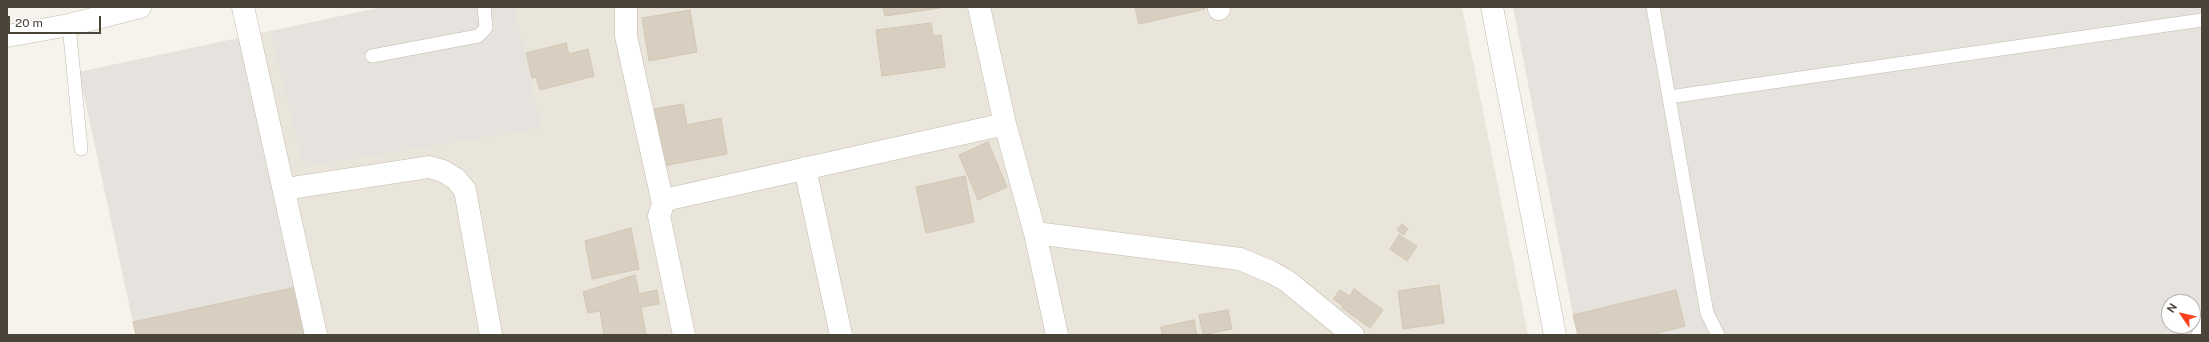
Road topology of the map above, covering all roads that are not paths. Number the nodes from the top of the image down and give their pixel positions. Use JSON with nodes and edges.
{"nodes":[{"id":1,"x":140,"y":7,"type":"edge"},
{"id":2,"x":243,"y":7,"type":"edge"},
{"id":3,"x":484,"y":7,"type":"edge"},
{"id":4,"x":626,"y":7,"type":"edge"},
{"id":5,"x":979,"y":7,"type":"edge"},
{"id":6,"x":1492,"y":7,"type":"edge"},
{"id":7,"x":1653,"y":7,"type":"edge"},
{"id":8,"x":2202,"y":20,"type":"edge"},
{"id":9,"x":69,"y":25,"type":"junction"},
{"id":10,"x":7,"y":36,"type":"edge"},
{"id":11,"x":372,"y":56,"type":"dead end"},
{"id":12,"x":1669,"y":97,"type":"junction"},
{"id":13,"x":1005,"y":124,"type":"junction"},
{"id":14,"x":81,"y":149,"type":"dead end"},
{"id":15,"x":805,"y":168,"type":"junction"},
{"id":16,"x":285,"y":189,"type":"junction"},
{"id":17,"x":663,"y":204,"type":"junction"},
{"id":18,"x":1035,"y":233,"type":"junction"},
{"id":19,"x":2202,"y":324,"type":"edge"},
{"id":20,"x":1343,"y":332,"type":"edge"},
{"id":21,"x":316,"y":335,"type":"edge"},
{"id":22,"x":491,"y":335,"type":"edge"},
{"id":23,"x":684,"y":335,"type":"edge"},
{"id":24,"x":841,"y":335,"type":"edge"},
{"id":25,"x":1057,"y":335,"type":"edge"},
{"id":26,"x":1555,"y":335,"type":"edge"},
{"id":27,"x":1718,"y":335,"type":"edge"},
{"id":28,"x":2198,"y":335,"type":"edge"}],
"edges":[{"from":1,"to":9,"type":"street"},
{"from":2,"to":16,"type":"street"},
{"from":3,"to":11,"type":"lane"},
{"from":4,"to":17,"type":"street"},
{"from":5,"to":13,"type":"street"},
{"from":6,"to":26,"type":"street"},
{"from":7,"to":12,"type":"lane"},
{"from":8,"to":12,"type":"lane"},
{"from":9,"to":10,"type":"street"},
{"from":9,"to":14,"type":"lane"},
{"from":12,"to":27,"type":"lane"},
{"from":13,"to":15,"type":"street"},
{"from":13,"to":18,"type":"street"},
{"from":15,"to":17,"type":"street"},
{"from":15,"to":24,"type":"street"},
{"from":16,"to":21,"type":"street"},
{"from":16,"to":22,"type":"street"},
{"from":17,"to":23,"type":"street"},
{"from":18,"to":20,"type":"street"},
{"from":18,"to":25,"type":"street"},
{"from":19,"to":28,"type":"lane"}]}
